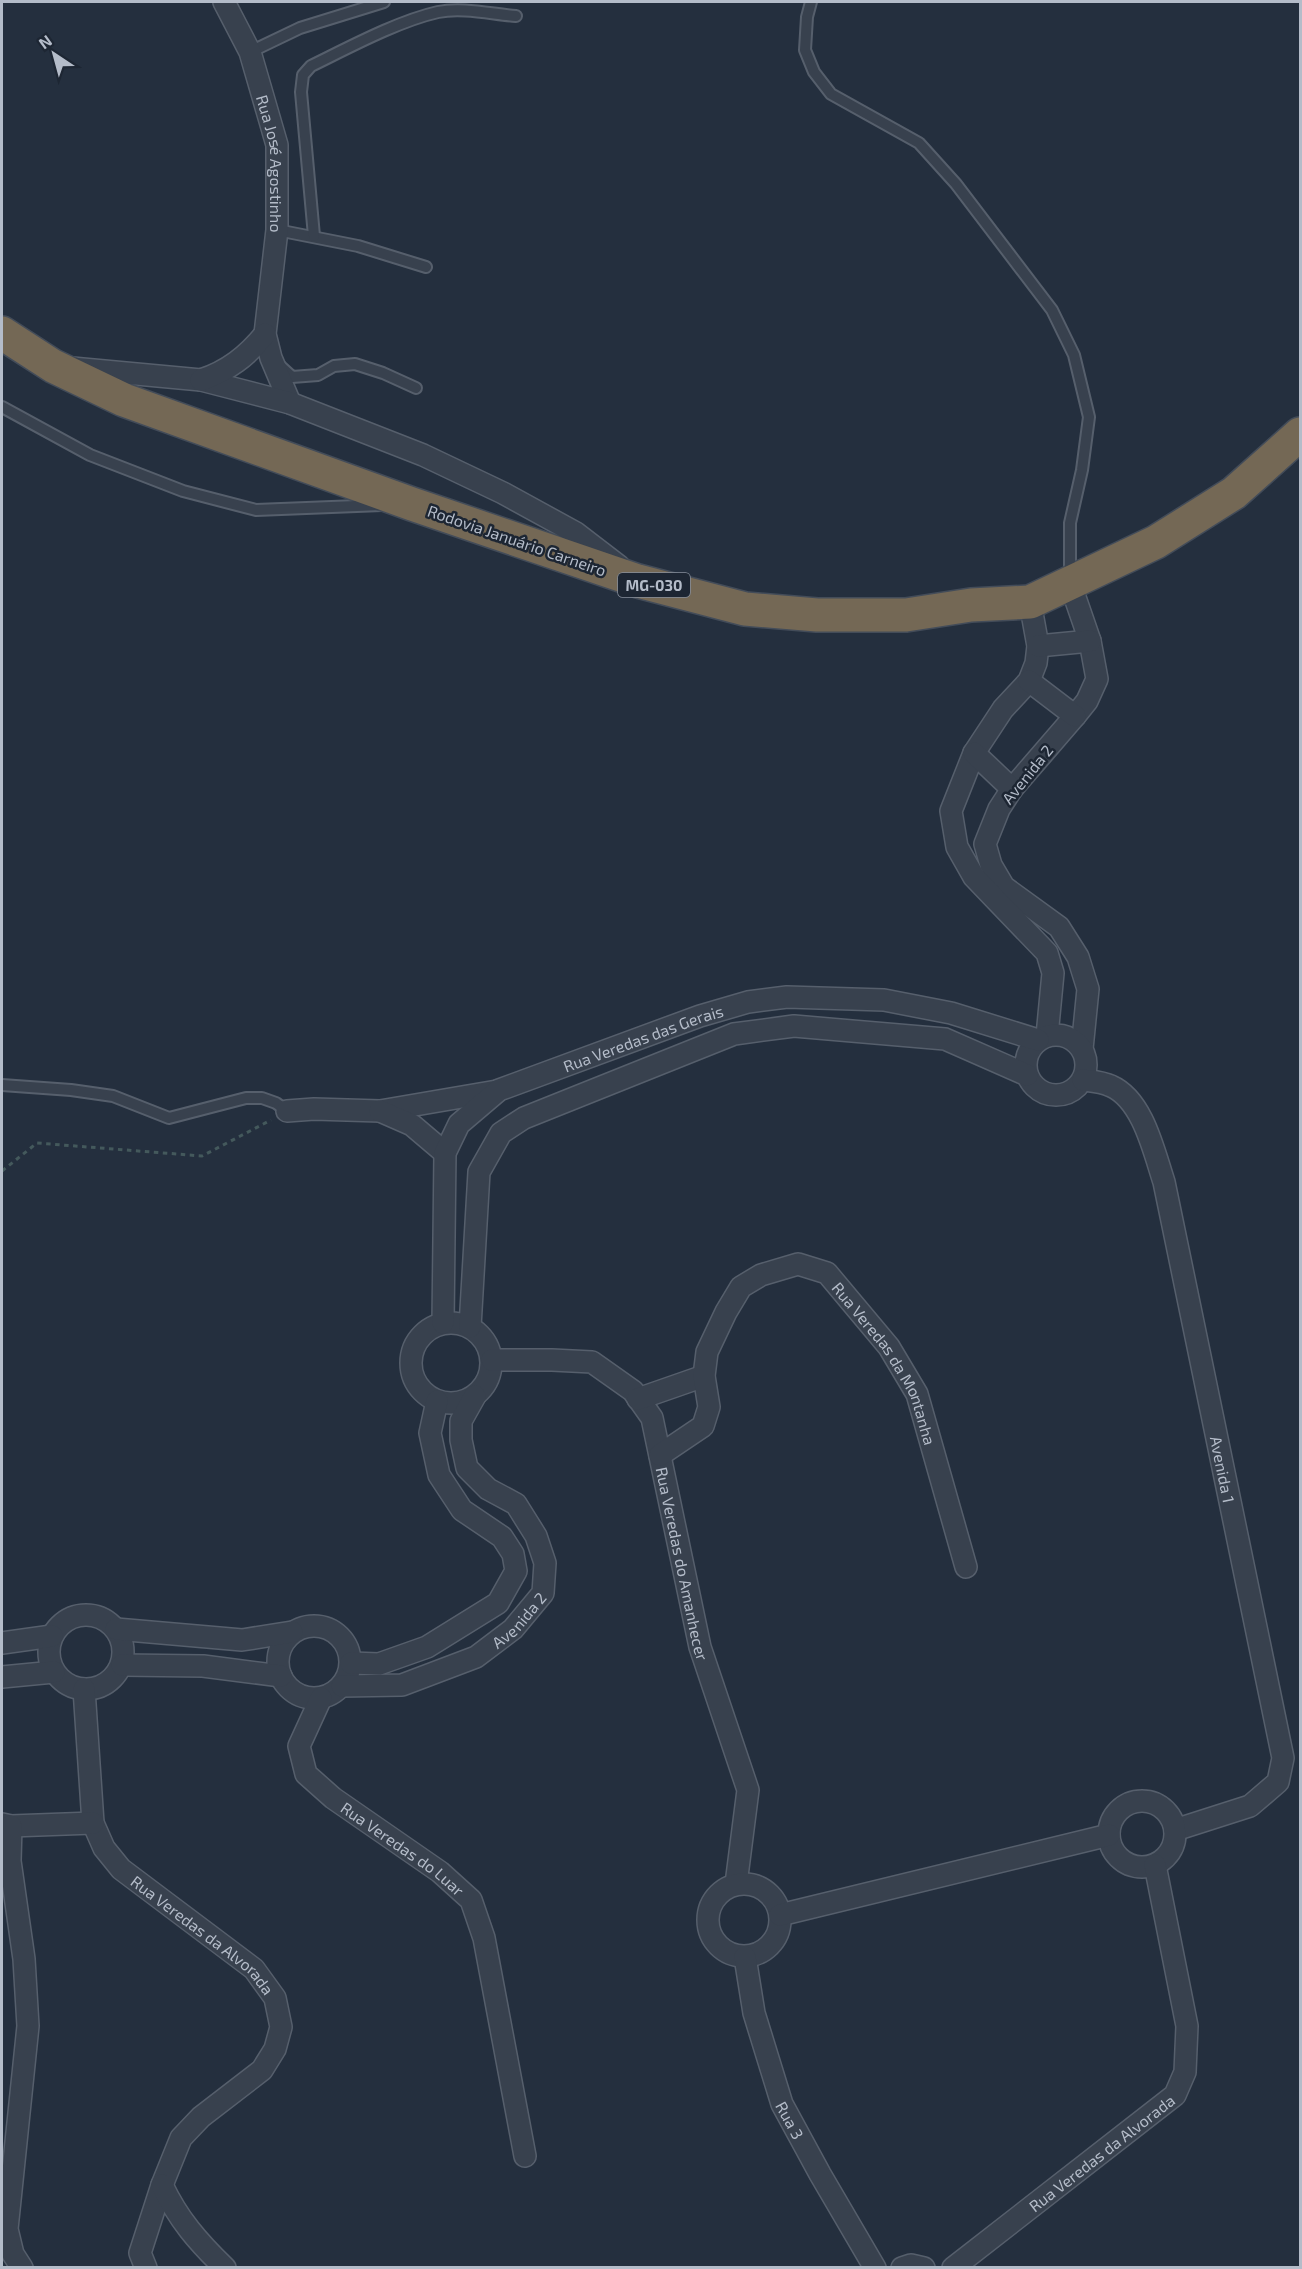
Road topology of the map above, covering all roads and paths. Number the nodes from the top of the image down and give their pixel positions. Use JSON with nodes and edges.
{"nodes":[{"id":1,"x":224,"y":2,"type":"edge"},
{"id":2,"x":384,"y":2,"type":"edge"},
{"id":3,"x":811,"y":2,"type":"edge"},
{"id":4,"x":516,"y":16,"type":"dead end"},
{"id":5,"x":250,"y":52,"type":"junction"},
{"id":6,"x":277,"y":230,"type":"junction"},
{"id":7,"x":315,"y":237,"type":"junction"},
{"id":8,"x":426,"y":267,"type":"dead end"},
{"id":9,"x":2,"y":333,"type":"edge"},
{"id":10,"x":265,"y":334,"type":"junction"},
{"id":11,"x":271,"y":358,"type":"junction"},
{"id":12,"x":53,"y":366,"type":"junction"},
{"id":13,"x":201,"y":380,"type":"junction"},
{"id":14,"x":416,"y":388,"type":"dead end"},
{"id":15,"x":290,"y":403,"type":"junction"},
{"id":16,"x":2,"y":407,"type":"edge"},
{"id":17,"x":1300,"y":434,"type":"edge"},
{"id":18,"x":412,"y":504,"type":"junction"},
{"id":19,"x":639,"y":581,"type":"junction"},
{"id":20,"x":1070,"y":583,"type":"junction"},
{"id":21,"x":1030,"y":602,"type":"junction"},
{"id":22,"x":1090,"y":642,"type":"junction"},
{"id":23,"x":1038,"y":646,"type":"junction"},
{"id":24,"x":1029,"y":681,"type":"junction"},
{"id":25,"x":1076,"y":716,"type":"junction"},
{"id":26,"x":974,"y":753,"type":"junction"},
{"id":27,"x":1012,"y":789,"type":"junction"},
{"id":28,"x":1043,"y":1038,"type":"junction"},
{"id":29,"x":1082,"y":1049,"type":"junction"},
{"id":30,"x":1027,"y":1076,"type":"junction"},
{"id":31,"x":1083,"y":1080,"type":"junction"},
{"id":32,"x":2,"y":1085,"type":"edge"},
{"id":33,"x":499,"y":1090,"type":"junction"},
{"id":34,"x":287,"y":1111,"type":"junction"},
{"id":35,"x":380,"y":1111,"type":"junction"},
{"id":36,"x":445,"y":1153,"type":"junction"},
{"id":37,"x":2,"y":1171,"type":"edge"},
{"id":38,"x":443,"y":1323,"type":"junction"},
{"id":39,"x":470,"y":1327,"type":"junction"},
{"id":40,"x":492,"y":1360,"type":"junction"},
{"id":41,"x":704,"y":1376,"type":"junction"},
{"id":42,"x":475,"y":1396,"type":"junction"},
{"id":43,"x":638,"y":1399,"type":"junction"},
{"id":44,"x":437,"y":1401,"type":"junction"},
{"id":45,"x":660,"y":1455,"type":"junction"},
{"id":46,"x":966,"y":1567,"type":"dead end"},
{"id":47,"x":116,"y":1629,"type":"junction"},
{"id":48,"x":292,"y":1632,"type":"junction"},
{"id":49,"x":52,"y":1636,"type":"junction"},
{"id":50,"x":2,"y":1643,"type":"edge"},
{"id":51,"x":351,"y":1663,"type":"junction"},
{"id":52,"x":122,"y":1665,"type":"junction"},
{"id":53,"x":54,"y":1672,"type":"junction"},
{"id":54,"x":281,"y":1676,"type":"junction"},
{"id":55,"x":2,"y":1677,"type":"edge"},
{"id":56,"x":342,"y":1686,"type":"junction"},
{"id":57,"x":84,"y":1689,"type":"junction"},
{"id":58,"x":321,"y":1698,"type":"junction"},
{"id":59,"x":93,"y":1823,"type":"junction"},
{"id":60,"x":6,"y":1825,"type":"edge"},
{"id":61,"x":1175,"y":1830,"type":"junction"},
{"id":62,"x":1109,"y":1835,"type":"junction"},
{"id":63,"x":1155,"y":1864,"type":"junction"},
{"id":64,"x":736,"y":1884,"type":"junction"},
{"id":65,"x":780,"y":1915,"type":"junction"},
{"id":66,"x":745,"y":1957,"type":"junction"},
{"id":67,"x":525,"y":2156,"type":"dead end"},
{"id":68,"x":162,"y":2185,"type":"junction"},
{"id":69,"x":203,"y":2259,"type":"edge"},
{"id":70,"x":22,"y":2268,"type":"edge"},
{"id":71,"x":146,"y":2268,"type":"edge"},
{"id":72,"x":225,"y":2268,"type":"edge"},
{"id":73,"x":875,"y":2268,"type":"edge"},
{"id":74,"x":902,"y":2268,"type":"edge"},
{"id":75,"x":924,"y":2268,"type":"edge"},
{"id":76,"x":954,"y":2268,"type":"edge"}],
"edges":[{"from":1,"to":5,"type":"street","name":"Rua José Agostinho"},
{"from":2,"to":5,"type":"lane"},
{"from":3,"to":20,"type":"lane"},
{"from":4,"to":7,"type":"lane"},
{"from":5,"to":6,"type":"street","name":"Rua José Agostinho"},
{"from":6,"to":7,"type":"lane"},
{"from":6,"to":10,"type":"street","name":"Rua José Agostinho"},
{"from":7,"to":8,"type":"lane"},
{"from":9,"to":12,"type":"highway","name":"Rodovia Januário Carneiro","number":"MG-030"},
{"from":10,"to":11,"type":"street","name":"Rua José Agostinho"},
{"from":10,"to":13,"type":"street"},
{"from":11,"to":14,"type":"lane"},
{"from":11,"to":15,"type":"street","name":"Rua José Agostinho"},
{"from":12,"to":13,"type":"street"},
{"from":12,"to":18,"type":"highway","name":"Rodovia Januário Carneiro","number":"MG-030"},
{"from":13,"to":15,"type":"street"},
{"from":15,"to":19,"type":"street"},
{"from":16,"to":18,"type":"lane"},
{"from":17,"to":20,"type":"highway","name":"Rodovia Januário Carneiro","number":"MG-030"},
{"from":18,"to":19,"type":"highway","name":"Rodovia Januário Carneiro","number":"MG-030"},
{"from":19,"to":21,"type":"highway","name":"Rodovia Januário Carneiro","number":"MG-030"},
{"from":20,"to":21,"type":"highway","name":"Rodovia Januário Carneiro","number":"MG-030"},
{"from":20,"to":22,"type":"street","name":"Avenida 2"},
{"from":21,"to":23,"type":"street"},
{"from":22,"to":23,"type":"street"},
{"from":22,"to":25,"type":"street","name":"Avenida 2"},
{"from":23,"to":24,"type":"street"},
{"from":24,"to":25,"type":"street"},
{"from":24,"to":26,"type":"street"},
{"from":25,"to":27,"type":"street","name":"Avenida 2"},
{"from":26,"to":27,"type":"street"},
{"from":26,"to":28,"type":"street"},
{"from":27,"to":29,"type":"street","name":"Avenida 2"},
{"from":28,"to":29,"type":"street"},
{"from":28,"to":30,"type":"street"},
{"from":28,"to":33,"type":"street","name":"Rua Veredas das Gerais"},
{"from":29,"to":31,"type":"street"},
{"from":30,"to":31,"type":"street"},
{"from":30,"to":39,"type":"street","name":"Rua Veredas das Gerais"},
{"from":31,"to":61,"type":"street","name":"Avenida 1"},
{"from":32,"to":34,"type":"lane"},
{"from":33,"to":35,"type":"street"},
{"from":33,"to":36,"type":"street","name":"Rua Veredas das Gerais"},
{"from":34,"to":35,"type":"street"},
{"from":34,"to":37,"type":"path"},
{"from":35,"to":36,"type":"street"},
{"from":36,"to":38,"type":"street","name":"Rua Veredas das Gerais"},
{"from":38,"to":39,"type":"street"},
{"from":38,"to":44,"type":"street"},
{"from":39,"to":40,"type":"street"},
{"from":40,"to":42,"type":"street"},
{"from":40,"to":43,"type":"street","name":"Rua Veredas do Amanhecer"},
{"from":41,"to":43,"type":"street"},
{"from":41,"to":45,"type":"street","name":"Rua Veredas da Montanha"},
{"from":41,"to":46,"type":"street","name":"Rua Veredas da Montanha"},
{"from":42,"to":44,"type":"street"},
{"from":42,"to":56,"type":"street","name":"Avenida 2"},
{"from":43,"to":45,"type":"street","name":"Rua Veredas do Amanhecer"},
{"from":44,"to":51,"type":"street","name":"Avenida 2"},
{"from":45,"to":64,"type":"street","name":"Rua Veredas do Amanhecer"},
{"from":47,"to":48,"type":"street"},
{"from":47,"to":49,"type":"street"},
{"from":47,"to":52,"type":"street"},
{"from":48,"to":51,"type":"street"},
{"from":48,"to":54,"type":"street"},
{"from":49,"to":50,"type":"street"},
{"from":49,"to":53,"type":"street"},
{"from":51,"to":56,"type":"street"},
{"from":52,"to":54,"type":"street"},
{"from":52,"to":57,"type":"street"},
{"from":53,"to":55,"type":"street"},
{"from":53,"to":57,"type":"street"},
{"from":54,"to":58,"type":"street"},
{"from":56,"to":58,"type":"street"},
{"from":57,"to":59,"type":"street","name":"Rua Veredas da Alvorada"},
{"from":58,"to":67,"type":"street","name":"Rua Veredas do Luar"},
{"from":59,"to":60,"type":"street"},
{"from":59,"to":68,"type":"street","name":"Rua Veredas da Alvorada"},
{"from":60,"to":70,"type":"street"},
{"from":61,"to":62,"type":"street"},
{"from":61,"to":63,"type":"street"},
{"from":62,"to":63,"type":"street"},
{"from":62,"to":65,"type":"street"},
{"from":63,"to":76,"type":"street","name":"Rua Veredas da Alvorada"},
{"from":64,"to":65,"type":"street"},
{"from":64,"to":66,"type":"street"},
{"from":65,"to":66,"type":"street"},
{"from":66,"to":73,"type":"street","name":"Rua 3"},
{"from":68,"to":69,"type":"street"},
{"from":68,"to":71,"type":"street","name":"Rua Veredas da Alvorada"},
{"from":69,"to":72,"type":"street"},
{"from":74,"to":75,"type":"street"}]}
